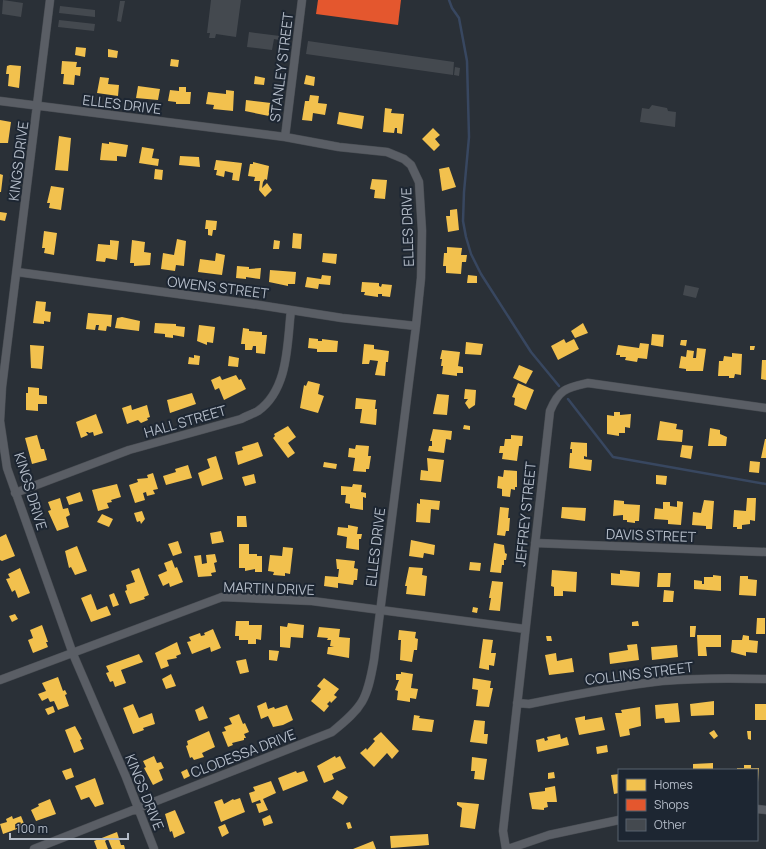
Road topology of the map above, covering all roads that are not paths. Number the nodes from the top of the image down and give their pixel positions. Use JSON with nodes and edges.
{"nodes":[{"id":1,"x":50,"y":0,"type":"edge"},
{"id":2,"x":302,"y":0,"type":"edge"},
{"id":3,"x":0,"y":101,"type":"edge"},
{"id":4,"x":37,"y":105,"type":"junction"},
{"id":5,"x":285,"y":137,"type":"junction"},
{"id":6,"x":17,"y":272,"type":"junction"},
{"id":7,"x":291,"y":310,"type":"junction"},
{"id":8,"x":416,"y":326,"type":"junction"},
{"id":9,"x":1,"y":387,"type":"edge"},
{"id":10,"x":766,"y":408,"type":"edge"},
{"id":11,"x":15,"y":493,"type":"junction"},
{"id":12,"x":535,"y":543,"type":"junction"},
{"id":13,"x":766,"y":552,"type":"edge"},
{"id":14,"x":380,"y":609,"type":"junction"},
{"id":15,"x":525,"y":629,"type":"junction"},
{"id":16,"x":73,"y":654,"type":"junction"},
{"id":17,"x":766,"y":679,"type":"edge"},
{"id":18,"x":0,"y":680,"type":"edge"},
{"id":19,"x":517,"y":703,"type":"junction"},
{"id":20,"x":138,"y":808,"type":"junction"},
{"id":21,"x":618,"y":820,"type":"edge"},
{"id":22,"x":34,"y":849,"type":"edge"},
{"id":23,"x":154,"y":849,"type":"edge"},
{"id":24,"x":507,"y":849,"type":"edge"}],
"edges":[{"from":1,"to":4,"type":"street","name":"KINGS DRIVE"},
{"from":2,"to":5,"type":"street","name":"STANLEY STREET"},
{"from":3,"to":4,"type":"street","name":"ELLES DRIVE"},
{"from":4,"to":5,"type":"street","name":"ELLES DRIVE"},
{"from":4,"to":6,"type":"street","name":"KINGS DRIVE"},
{"from":5,"to":8,"type":"street","name":"ELLES DRIVE"},
{"from":6,"to":7,"type":"street","name":"OWENS STREET"},
{"from":6,"to":9,"type":"street","name":"KINGS DRIVE"},
{"from":7,"to":8,"type":"street","name":"OWENS STREET"},
{"from":7,"to":11,"type":"street","name":"HALL STREET"},
{"from":8,"to":14,"type":"street","name":"ELLES DRIVE"},
{"from":9,"to":11,"type":"street","name":"KINGS DRIVE"},
{"from":10,"to":12,"type":"street","name":"JEFFREY STREET"},
{"from":11,"to":16,"type":"street","name":"KINGS DRIVE"},
{"from":12,"to":13,"type":"street","name":"DAVIS STREET"},
{"from":12,"to":15,"type":"street","name":"JEFFREY STREET"},
{"from":14,"to":15,"type":"street","name":"MARTIN DRIVE"},
{"from":14,"to":16,"type":"street","name":"MARTIN DRIVE"},
{"from":14,"to":20,"type":"street","name":"CLODESSA DRIVE"},
{"from":15,"to":19,"type":"street","name":"JEFFREY STREET"},
{"from":16,"to":18,"type":"street","name":"MARTIN DRIVE"},
{"from":16,"to":20,"type":"street","name":"KINGS DRIVE"},
{"from":17,"to":19,"type":"street","name":"COLLINS STREET"},
{"from":19,"to":24,"type":"street","name":"JEFFREY STREET"},
{"from":20,"to":22,"type":"street","name":"CLODESSA DRIVE"},
{"from":20,"to":23,"type":"street","name":"KINGS DRIVE"},
{"from":21,"to":24,"type":"street"}]}
